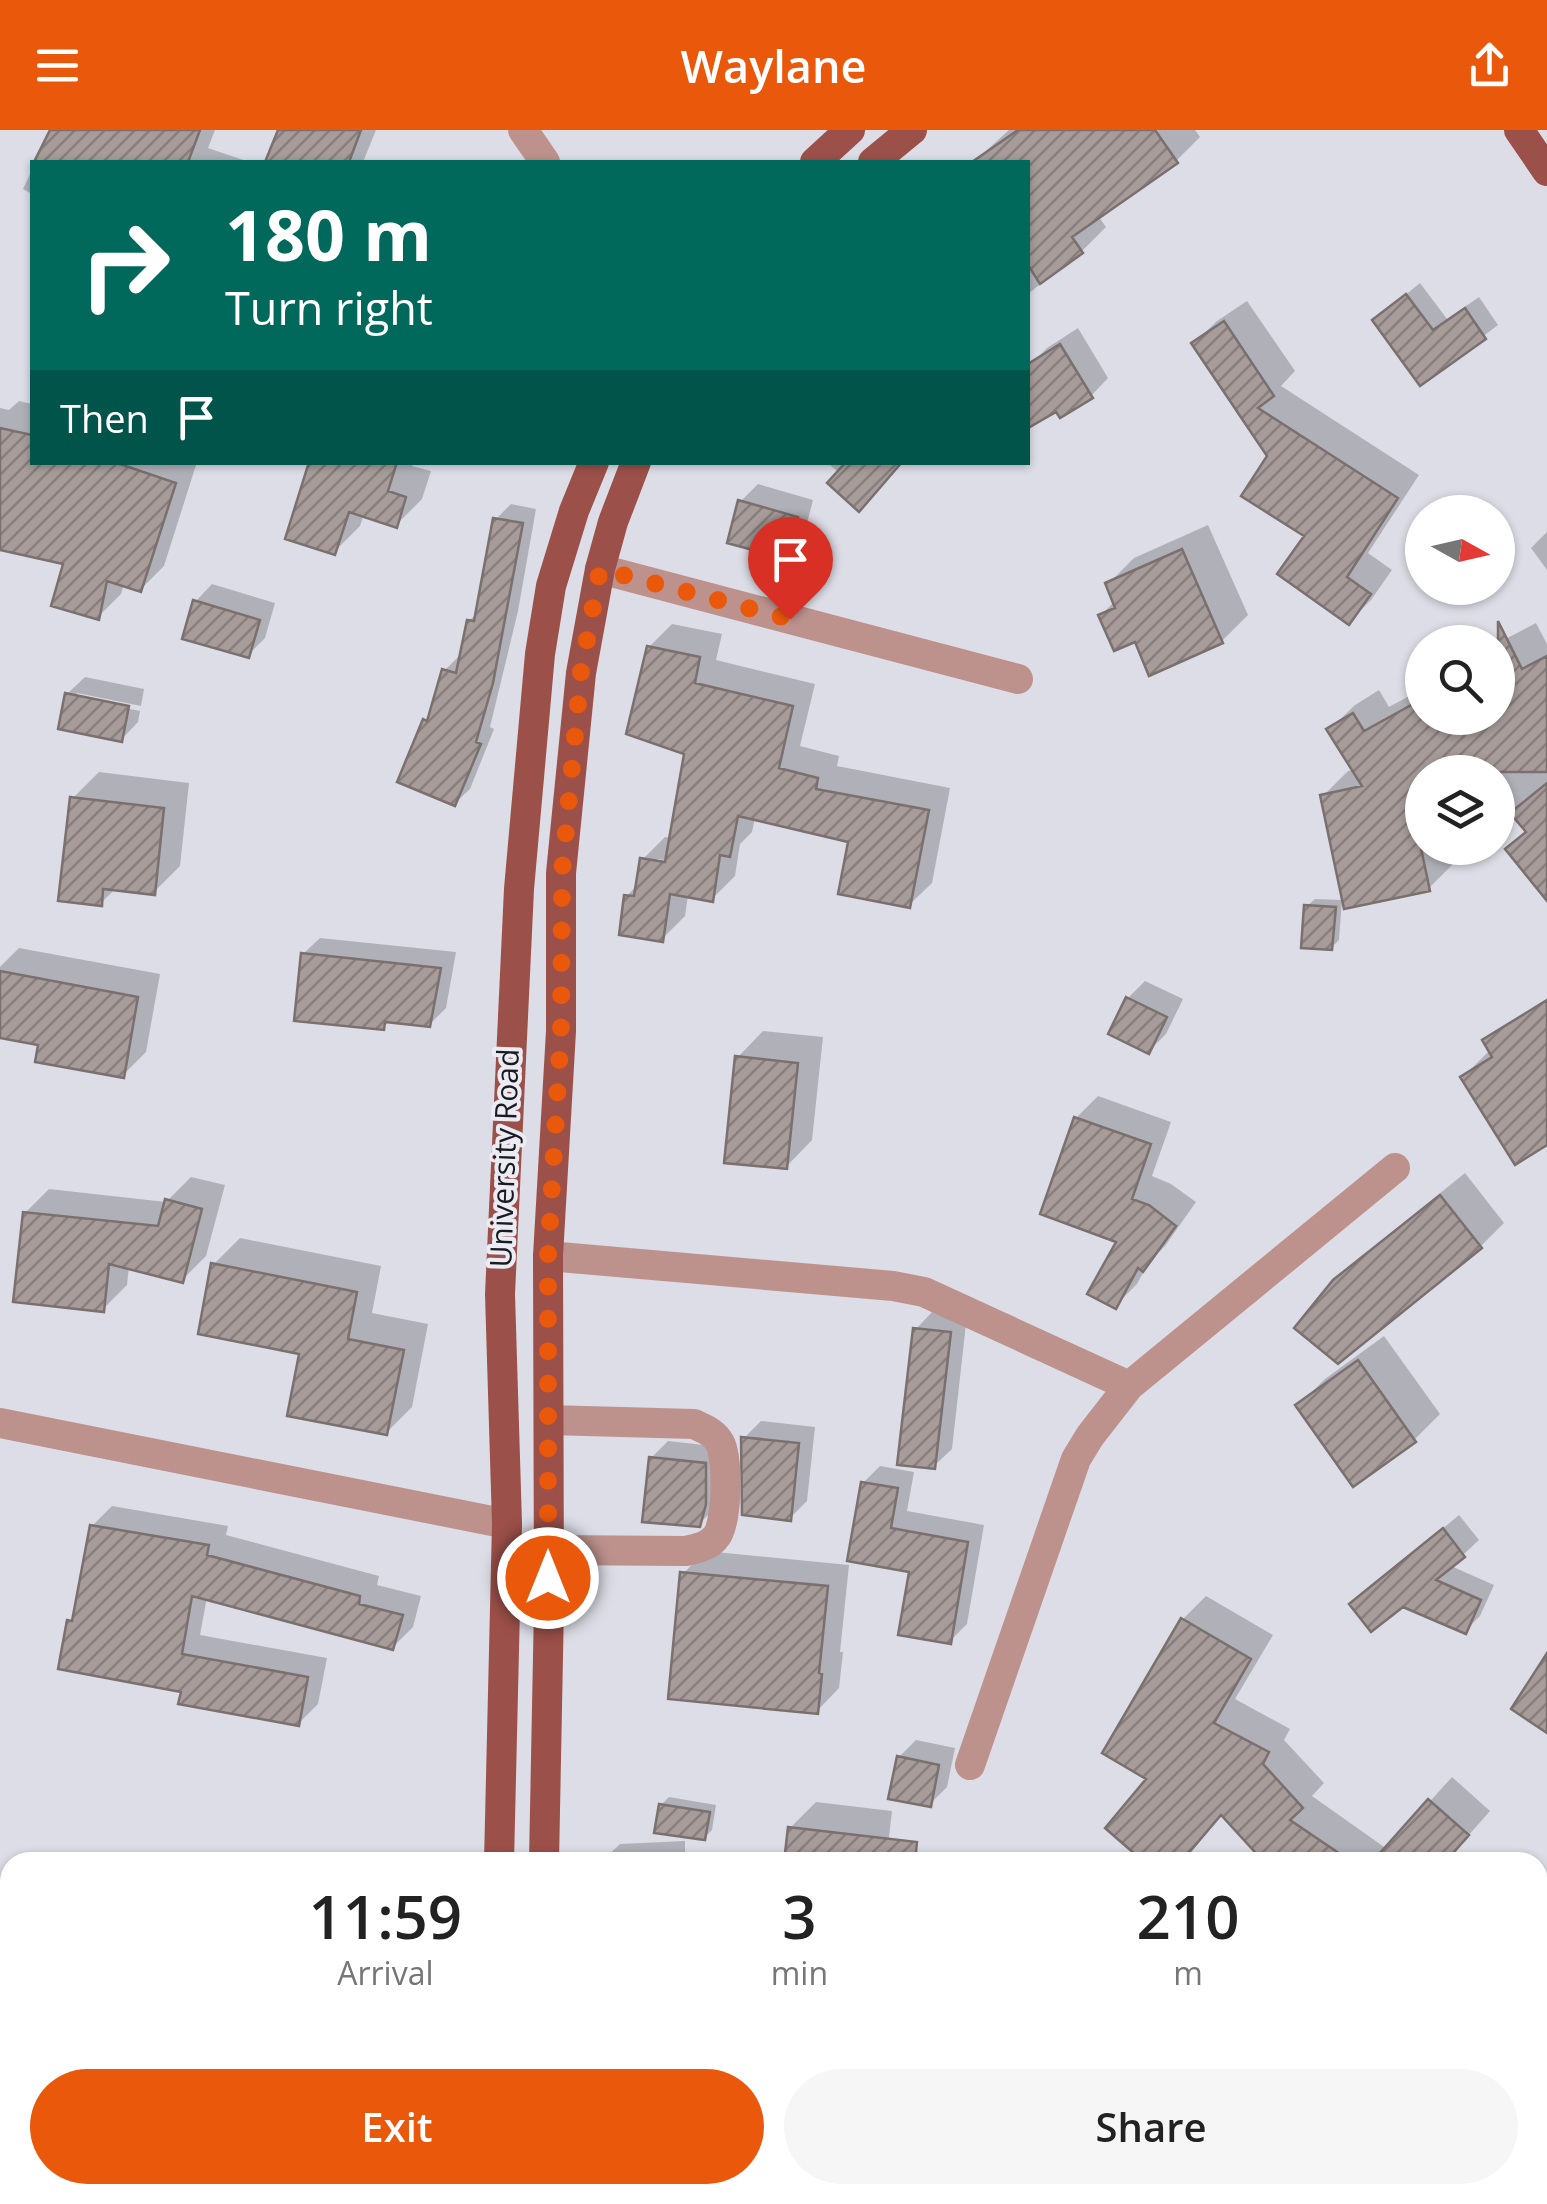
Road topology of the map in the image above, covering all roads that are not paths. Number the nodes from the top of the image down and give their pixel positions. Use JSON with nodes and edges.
{"nodes":[{"id":1,"x":523,"y":130,"type":"edge"},
{"id":2,"x":850,"y":130,"type":"edge"},
{"id":3,"x":912,"y":130,"type":"edge"},
{"id":4,"x":1519,"y":130,"type":"edge"},
{"id":5,"x":545,"y":160,"type":"edge"},
{"id":6,"x":818,"y":160,"type":"edge"},
{"id":7,"x":875,"y":160,"type":"edge"},
{"id":8,"x":1547,"y":171,"type":"edge"},
{"id":9,"x":593,"y":465,"type":"edge"},
{"id":10,"x":635,"y":465,"type":"edge"},
{"id":11,"x":600,"y":569,"type":"junction"},
{"id":12,"x":1018,"y":679,"type":"dead end"},
{"id":13,"x":1395,"y":1168,"type":"dead end"},
{"id":14,"x":548,"y":1256,"type":"junction"},
{"id":15,"x":1129,"y":1386,"type":"junction"},
{"id":16,"x":549,"y":1420,"type":"junction"},
{"id":17,"x":0,"y":1423,"type":"edge"},
{"id":18,"x":506,"y":1537,"type":"junction"},
{"id":19,"x":549,"y":1550,"type":"junction"},
{"id":20,"x":970,"y":1765,"type":"dead end"},
{"id":21,"x":499,"y":1852,"type":"edge"},
{"id":22,"x":544,"y":1852,"type":"edge"}],
"edges":[{"from":1,"to":5,"type":"street"},
{"from":2,"to":6,"type":"main road"},
{"from":3,"to":7,"type":"main road"},
{"from":4,"to":8,"type":"main road"},
{"from":9,"to":18,"type":"main road","name":"University Road"},
{"from":10,"to":11,"type":"main road","name":"University Road"},
{"from":11,"to":12,"type":"street"},
{"from":11,"to":14,"type":"main road","name":"University Road"},
{"from":13,"to":15,"type":"street"},
{"from":14,"to":15,"type":"street"},
{"from":14,"to":16,"type":"main road","name":"University Road"},
{"from":15,"to":20,"type":"street"},
{"from":16,"to":19,"type":"main road","name":"University Road"},
{"from":16,"to":19,"type":"street"},
{"from":17,"to":18,"type":"street"},
{"from":18,"to":19,"type":"main road"},
{"from":18,"to":21,"type":"main road","name":"University Road"},
{"from":19,"to":22,"type":"main road","name":"University Road"}]}
